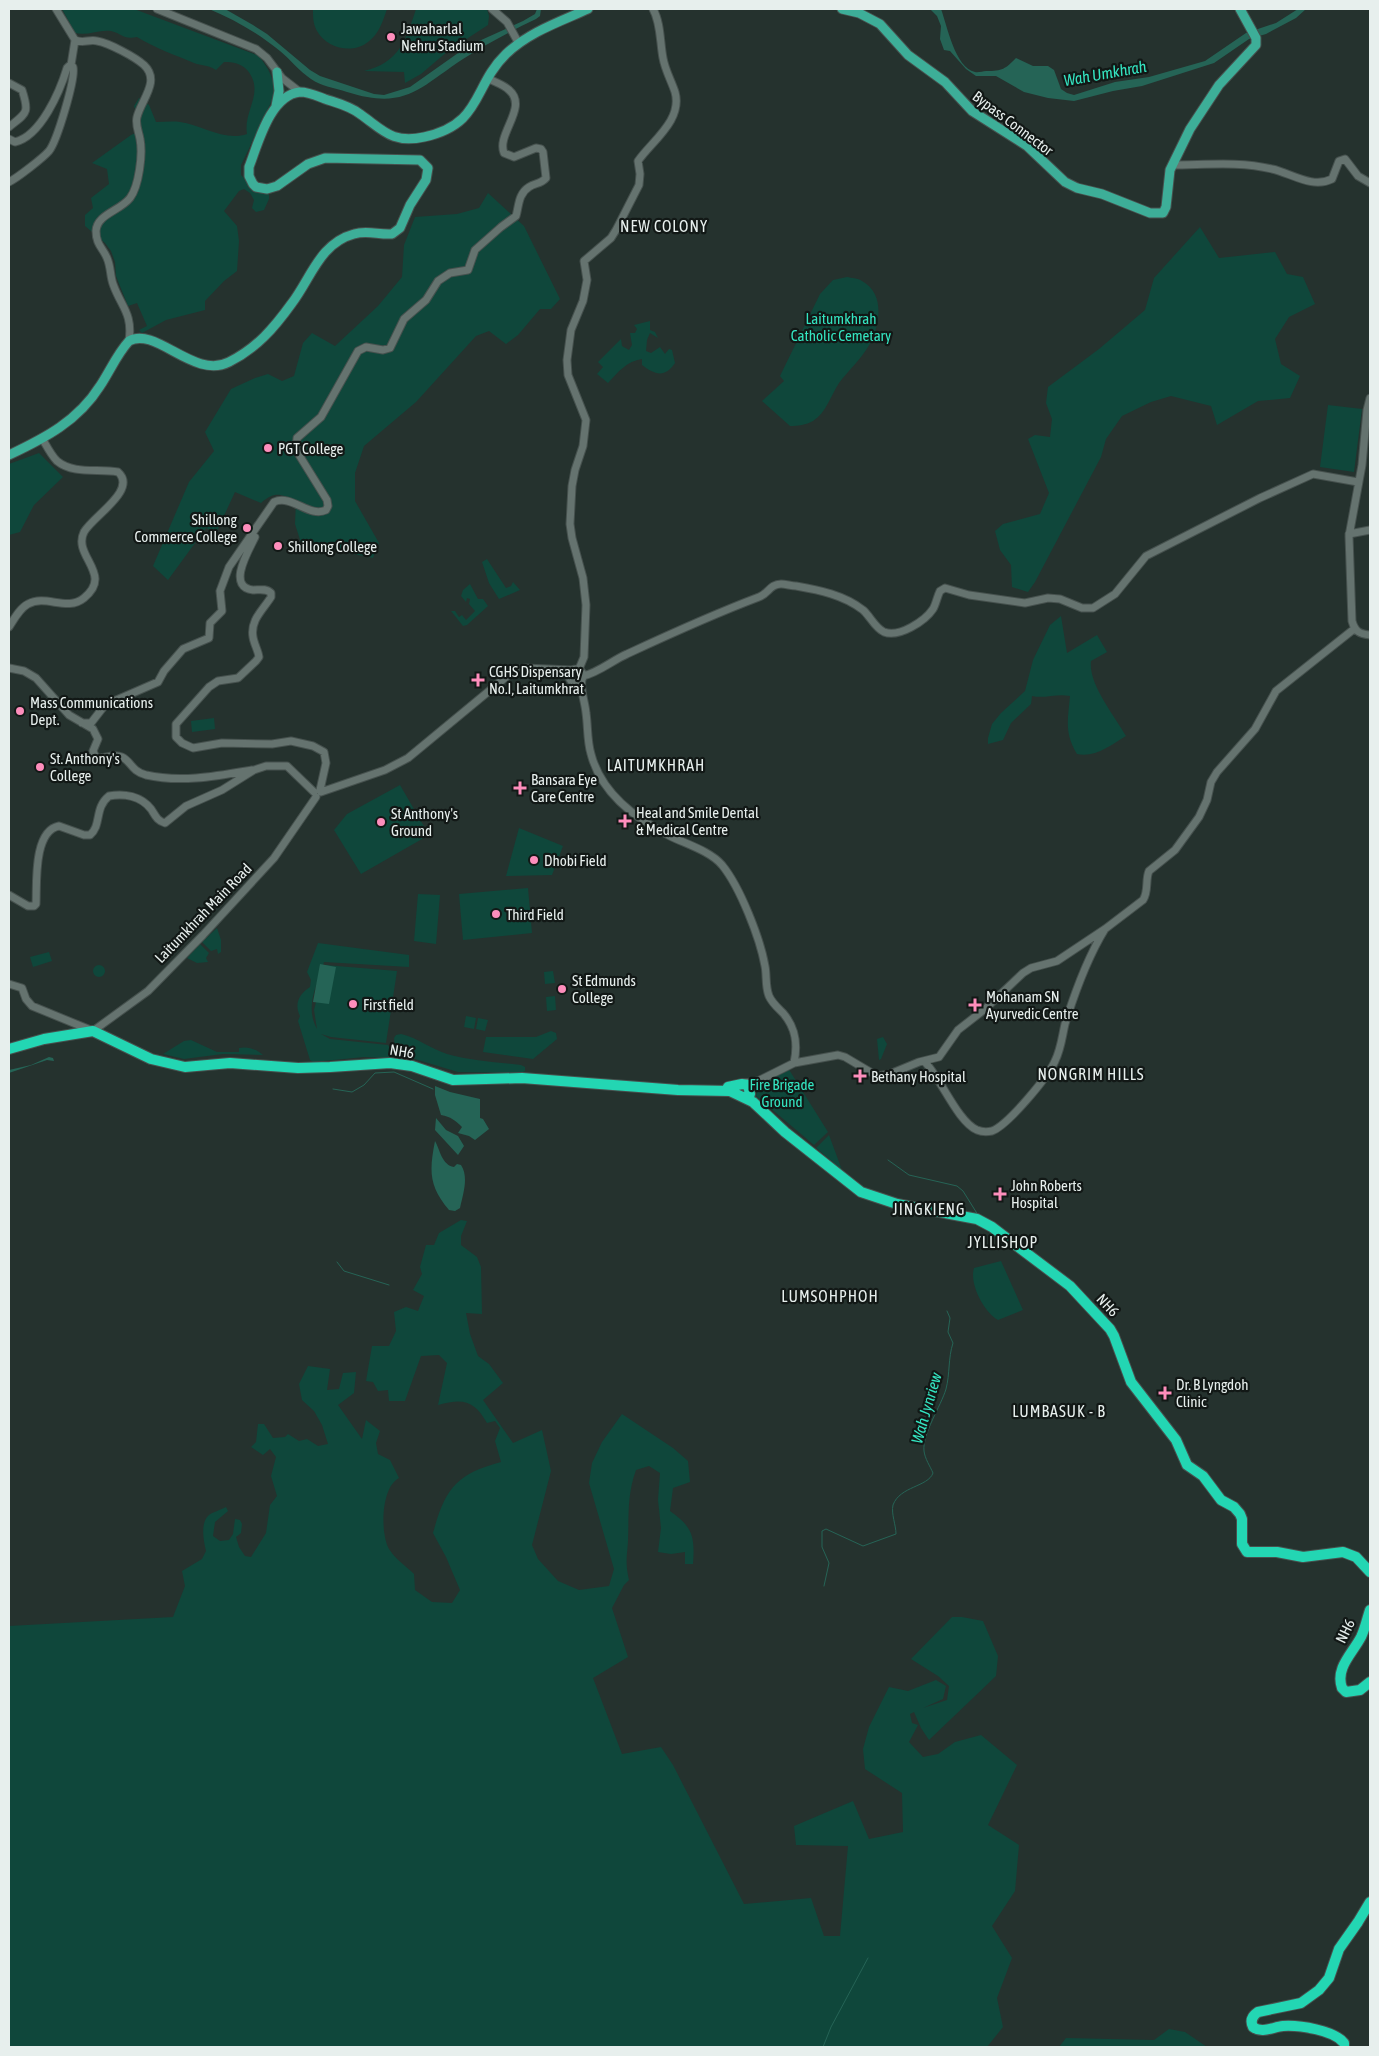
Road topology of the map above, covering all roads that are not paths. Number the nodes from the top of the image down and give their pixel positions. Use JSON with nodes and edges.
{"nodes":[{"id":1,"x":56,"y":9,"type":"edge"},
{"id":2,"x":156,"y":9,"type":"edge"},
{"id":3,"x":492,"y":9,"type":"edge"},
{"id":4,"x":588,"y":9,"type":"edge"},
{"id":5,"x":653,"y":9,"type":"edge"},
{"id":6,"x":842,"y":9,"type":"edge"},
{"id":7,"x":1240,"y":9,"type":"edge"},
{"id":8,"x":516,"y":38,"type":"junction"},
{"id":9,"x":75,"y":40,"type":"junction"},
{"id":10,"x":71,"y":65,"type":"junction"},
{"id":11,"x":277,"y":72,"type":"junction"},
{"id":12,"x":489,"y":79,"type":"junction"},
{"id":13,"x":9,"y":83,"type":"edge"},
{"id":14,"x":300,"y":92,"type":"junction"},
{"id":15,"x":276,"y":106,"type":"junction"},
{"id":16,"x":9,"y":127,"type":"edge"},
{"id":17,"x":9,"y":139,"type":"edge"},
{"id":18,"x":1172,"y":165,"type":"junction"},
{"id":19,"x":9,"y":182,"type":"edge"},
{"id":20,"x":1370,"y":183,"type":"edge"},
{"id":21,"x":129,"y":341,"type":"junction"},
{"id":22,"x":1370,"y":398,"type":"edge"},
{"id":23,"x":42,"y":438,"type":"junction"},
{"id":24,"x":9,"y":455,"type":"edge"},
{"id":25,"x":1358,"y":482,"type":"junction"},
{"id":26,"x":261,"y":521,"type":"junction"},
{"id":27,"x":1370,"y":530,"type":"edge"},
{"id":28,"x":1349,"y":534,"type":"junction"},
{"id":29,"x":9,"y":627,"type":"edge"},
{"id":30,"x":1354,"y":629,"type":"junction"},
{"id":31,"x":1370,"y":635,"type":"edge"},
{"id":32,"x":9,"y":668,"type":"edge"},
{"id":33,"x":556,"y":670,"type":"junction"},
{"id":34,"x":579,"y":674,"type":"junction"},
{"id":35,"x":571,"y":681,"type":"junction"},
{"id":36,"x":581,"y":690,"type":"junction"},
{"id":37,"x":82,"y":723,"type":"junction"},
{"id":38,"x":254,"y":770,"type":"junction"},
{"id":39,"x":318,"y":793,"type":"junction"},
{"id":40,"x":9,"y":895,"type":"edge"},
{"id":41,"x":1105,"y":929,"type":"junction"},
{"id":42,"x":9,"y":984,"type":"edge"},
{"id":43,"x":93,"y":1031,"type":"junction"},
{"id":44,"x":9,"y":1049,"type":"edge"},
{"id":45,"x":924,"y":1061,"type":"junction"},
{"id":46,"x":794,"y":1063,"type":"junction"},
{"id":47,"x":748,"y":1093,"type":"junction"},
{"id":48,"x":1370,"y":1572,"type":"edge"},
{"id":49,"x":1370,"y":1610,"type":"edge"},
{"id":50,"x":1370,"y":1682,"type":"edge"},
{"id":51,"x":1370,"y":1902,"type":"edge"},
{"id":52,"x":1344,"y":2047,"type":"edge"}],
"edges":[{"from":1,"to":9,"type":"street"},
{"from":2,"to":11,"type":"street"},
{"from":3,"to":8,"type":"street"},
{"from":4,"to":8,"type":"main road"},
{"from":5,"to":34,"type":"street"},
{"from":6,"to":18,"type":"main road","name":"Bypass Connector"},
{"from":7,"to":18,"type":"main road","name":"Bypass Connector"},
{"from":8,"to":12,"type":"main road"},
{"from":9,"to":10,"type":"street"},
{"from":9,"to":21,"type":"street"},
{"from":10,"to":17,"type":"street"},
{"from":10,"to":19,"type":"street"},
{"from":11,"to":14,"type":"street"},
{"from":11,"to":15,"type":"main road"},
{"from":12,"to":14,"type":"main road"},
{"from":12,"to":26,"type":"street"},
{"from":13,"to":16,"type":"street"},
{"from":14,"to":15,"type":"main road"},
{"from":15,"to":21,"type":"main road"},
{"from":18,"to":20,"type":"street"},
{"from":21,"to":23,"type":"main road"},
{"from":22,"to":25,"type":"street"},
{"from":23,"to":24,"type":"main road"},
{"from":23,"to":29,"type":"street"},
{"from":25,"to":28,"type":"street"},
{"from":25,"to":34,"type":"street"},
{"from":26,"to":37,"type":"street"},
{"from":26,"to":39,"type":"street"},
{"from":27,"to":28,"type":"street"},
{"from":28,"to":30,"type":"street"},
{"from":30,"to":31,"type":"street"},
{"from":30,"to":41,"type":"street"},
{"from":32,"to":37,"type":"street"},
{"from":33,"to":34,"type":"street"},
{"from":33,"to":35,"type":"street"},
{"from":33,"to":39,"type":"street"},
{"from":34,"to":35,"type":"street"},
{"from":34,"to":35,"type":"street"},
{"from":34,"to":36,"type":"street"},
{"from":35,"to":36,"type":"street"},
{"from":36,"to":46,"type":"street"},
{"from":37,"to":38,"type":"street"},
{"from":38,"to":39,"type":"street"},
{"from":38,"to":40,"type":"street"},
{"from":39,"to":43,"type":"street","name":"Laitumkhrah Main Road"},
{"from":41,"to":45,"type":"street"},
{"from":41,"to":45,"type":"street"},
{"from":42,"to":43,"type":"street"},
{"from":43,"to":44,"type":"highway"},
{"from":43,"to":47,"type":"highway","name":"NH6","number":"NH6"},
{"from":45,"to":46,"type":"street"},
{"from":46,"to":47,"type":"street"},
{"from":47,"to":48,"type":"highway","name":"NH6","number":"NH6"},
{"from":49,"to":50,"type":"highway","name":"NH6","number":"NH6"},
{"from":51,"to":52,"type":"highway"}]}
